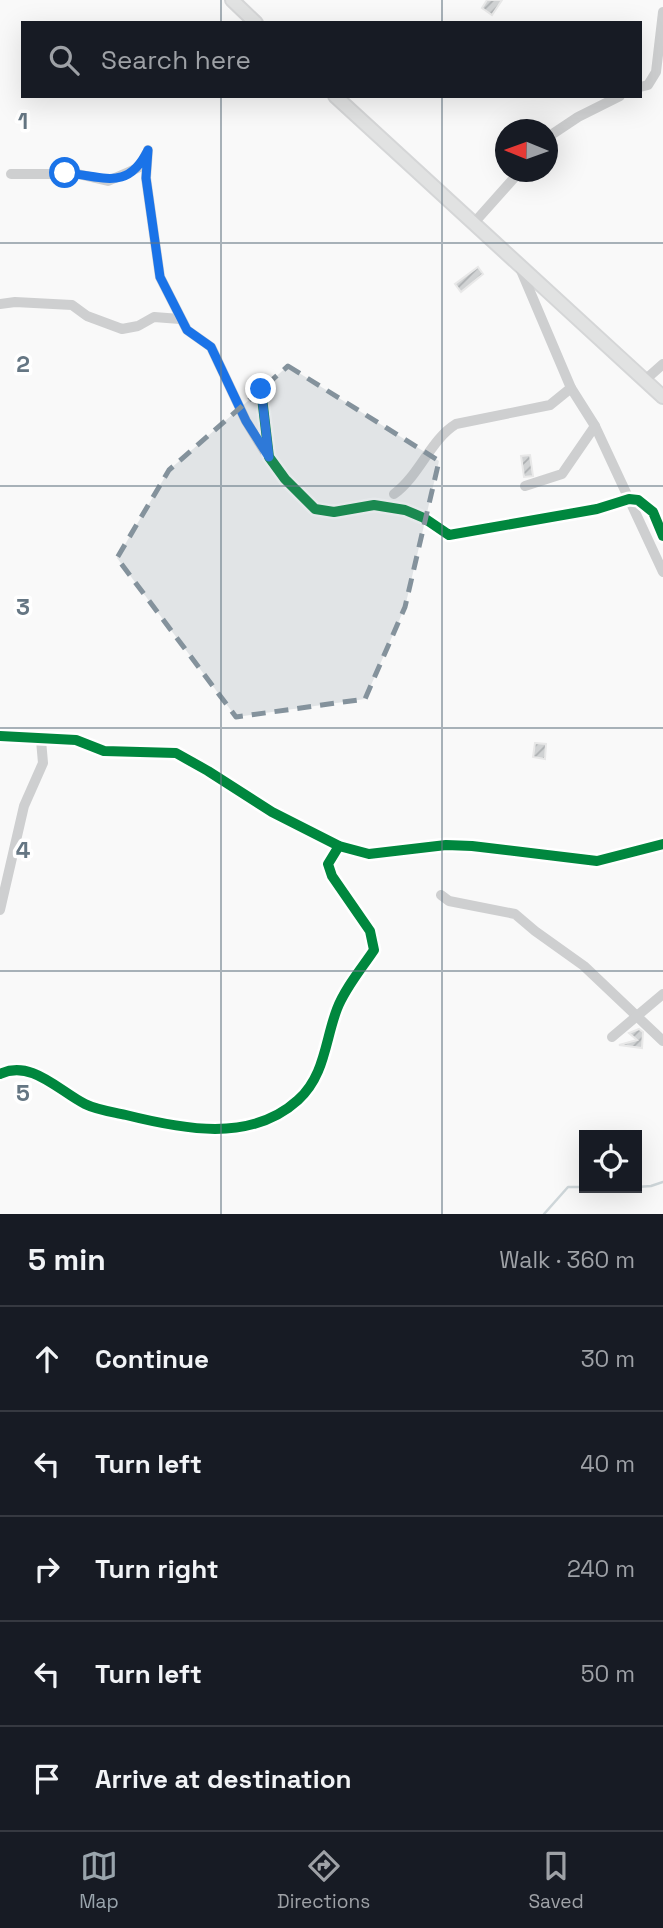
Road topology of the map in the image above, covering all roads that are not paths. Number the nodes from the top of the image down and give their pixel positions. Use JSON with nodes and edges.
{"nodes":[{"id":1,"x":232,"y":0,"type":"edge"},
{"id":2,"x":663,"y":12,"type":"edge"},
{"id":3,"x":254,"y":21,"type":"edge"},
{"id":4,"x":642,"y":86,"type":"edge"},
{"id":5,"x":336,"y":98,"type":"edge"},
{"id":6,"x":617,"y":98,"type":"edge"},
{"id":7,"x":558,"y":130,"type":"edge"},
{"id":8,"x":11,"y":174,"type":"dead end"},
{"id":9,"x":511,"y":182,"type":"edge"},
{"id":10,"x":473,"y":224,"type":"junction"},
{"id":11,"x":520,"y":267,"type":"junction"},
{"id":12,"x":0,"y":304,"type":"edge"},
{"id":13,"x":180,"y":319,"type":"junction"},
{"id":14,"x":663,"y":364,"type":"edge"},
{"id":15,"x":645,"y":380,"type":"junction"},
{"id":16,"x":571,"y":388,"type":"junction"},
{"id":17,"x":261,"y":389,"type":"dead end"},
{"id":18,"x":663,"y":397,"type":"edge"},
{"id":19,"x":595,"y":426,"type":"junction"},
{"id":20,"x":269,"y":457,"type":"junction"},
{"id":21,"x":525,"y":486,"type":"dead end"},
{"id":22,"x":394,"y":494,"type":"dead end"},
{"id":23,"x":629,"y":499,"type":"junction"},
{"id":24,"x":663,"y":536,"type":"edge"},
{"id":25,"x":663,"y":572,"type":"edge"},
{"id":26,"x":0,"y":736,"type":"edge"},
{"id":27,"x":41,"y":740,"type":"junction"},
{"id":28,"x":663,"y":844,"type":"edge"},
{"id":29,"x":340,"y":846,"type":"junction"},
{"id":30,"x":442,"y":895,"type":"dead end"},
{"id":31,"x":0,"y":910,"type":"edge"},
{"id":32,"x":663,"y":994,"type":"edge"},
{"id":33,"x":636,"y":1016,"type":"junction"},
{"id":34,"x":612,"y":1037,"type":"dead end"},
{"id":35,"x":663,"y":1041,"type":"edge"},
{"id":36,"x":0,"y":1074,"type":"edge"}],
"edges":[{"from":1,"to":3,"type":"main road"},
{"from":2,"to":4,"type":"street"},
{"from":5,"to":10,"type":"main road"},
{"from":6,"to":7,"type":"street"},
{"from":8,"to":13,"type":"street"},
{"from":9,"to":10,"type":"street"},
{"from":10,"to":11,"type":"main road"},
{"from":11,"to":15,"type":"main road"},
{"from":11,"to":16,"type":"street"},
{"from":12,"to":13,"type":"street"},
{"from":13,"to":20,"type":"street"},
{"from":14,"to":15,"type":"street"},
{"from":15,"to":18,"type":"main road"},
{"from":16,"to":19,"type":"street"},
{"from":16,"to":22,"type":"street"},
{"from":17,"to":20,"type":"street"},
{"from":19,"to":21,"type":"street"},
{"from":19,"to":23,"type":"street"},
{"from":20,"to":23,"type":"street"},
{"from":23,"to":24,"type":"street"},
{"from":23,"to":25,"type":"street"},
{"from":26,"to":27,"type":"street"},
{"from":27,"to":29,"type":"street"},
{"from":27,"to":31,"type":"street"},
{"from":28,"to":29,"type":"street"},
{"from":29,"to":36,"type":"street"},
{"from":30,"to":33,"type":"street"},
{"from":32,"to":33,"type":"street"},
{"from":33,"to":34,"type":"street"},
{"from":33,"to":35,"type":"street"}]}
